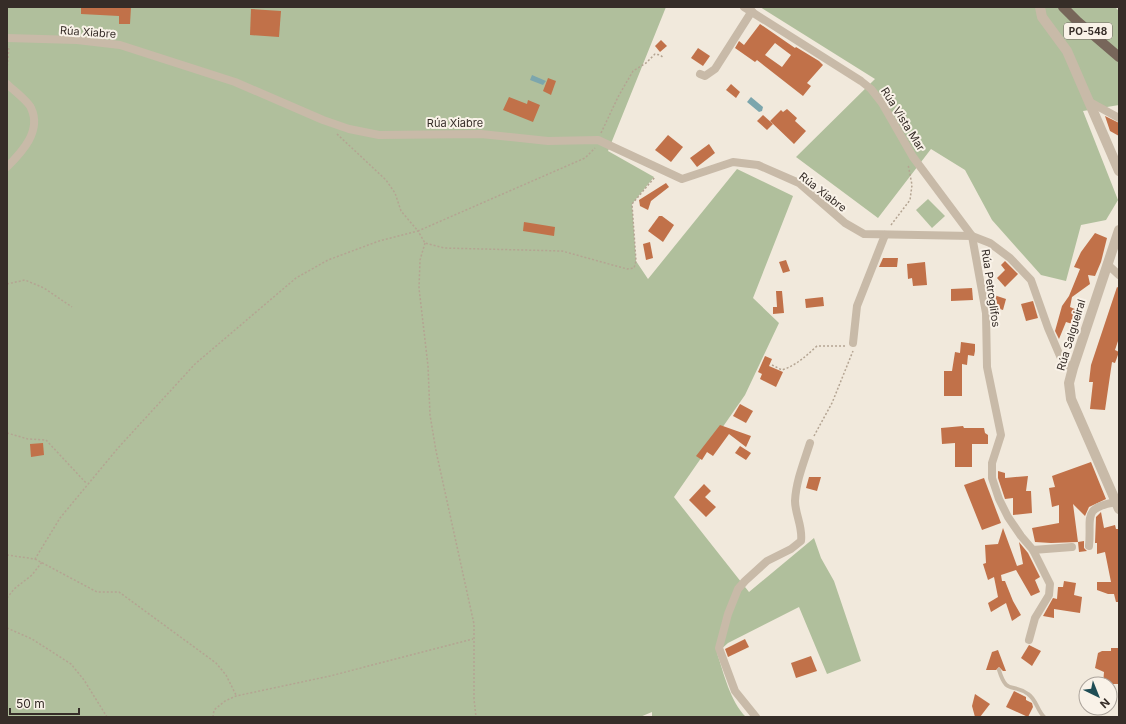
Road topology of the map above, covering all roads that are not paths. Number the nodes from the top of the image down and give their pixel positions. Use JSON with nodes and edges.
{"nodes":[{"id":1,"x":1040,"y":7,"type":"edge"},
{"id":2,"x":1063,"y":7,"type":"edge"},
{"id":3,"x":748,"y":9,"type":"edge"},
{"id":4,"x":8,"y":38,"type":"edge"},
{"id":5,"x":1119,"y":57,"type":"edge"},
{"id":6,"x":700,"y":74,"type":"dead end"},
{"id":7,"x":7,"y":84,"type":"edge"},
{"id":8,"x":1088,"y":101,"type":"junction"},
{"id":9,"x":1119,"y":118,"type":"edge"},
{"id":10,"x":7,"y":168,"type":"edge"},
{"id":11,"x":1119,"y":171,"type":"edge"},
{"id":12,"x":1119,"y":230,"type":"edge"},
{"id":13,"x":885,"y":236,"type":"junction"},
{"id":14,"x":972,"y":236,"type":"junction"},
{"id":15,"x":1107,"y":264,"type":"junction"},
{"id":16,"x":1119,"y":275,"type":"edge"},
{"id":17,"x":853,"y":343,"type":"road end"},
{"id":18,"x":1073,"y":368,"type":"junction"},
{"id":19,"x":810,"y":443,"type":"road end"},
{"id":20,"x":1117,"y":506,"type":"edge"},
{"id":21,"x":1089,"y":546,"type":"dead end"},
{"id":22,"x":1072,"y":547,"type":"dead end"},
{"id":23,"x":1033,"y":550,"type":"junction"},
{"id":24,"x":1029,"y":640,"type":"dead end"},
{"id":25,"x":999,"y":670,"type":"dead end"},
{"id":26,"x":756,"y":717,"type":"edge"},
{"id":27,"x":1044,"y":717,"type":"edge"}],
"edges":[{"from":1,"to":8,"type":"street"},
{"from":2,"to":5,"type":"main road","number":"PO-548"},
{"from":3,"to":6,"type":"street","name":"Rúa Vista Mar"},
{"from":3,"to":14,"type":"street","name":"Rúa Vista Mar"},
{"from":4,"to":13,"type":"street","name":"Rúa Xiabre"},
{"from":7,"to":10,"type":"street"},
{"from":8,"to":9,"type":"street"},
{"from":8,"to":11,"type":"street"},
{"from":12,"to":15,"type":"street","name":"Rúa Salgueiral"},
{"from":13,"to":14,"type":"street","name":"Rúa Xiabre"},
{"from":13,"to":17,"type":"street"},
{"from":14,"to":18,"type":"street","name":"Rúa Petroglifos"},
{"from":14,"to":23,"type":"street","name":"Rúa Petroglifos"},
{"from":15,"to":16,"type":"street"},
{"from":15,"to":18,"type":"street","name":"Rúa Salgueiral"},
{"from":18,"to":20,"type":"street","name":"Rúa Salgueiral"},
{"from":19,"to":26,"type":"street"},
{"from":20,"to":21,"type":"street","name":"Rúa Salgueiral"},
{"from":22,"to":23,"type":"street"},
{"from":23,"to":24,"type":"street","name":"Rúa Petroglifos"},
{"from":25,"to":27,"type":"lane"}]}
